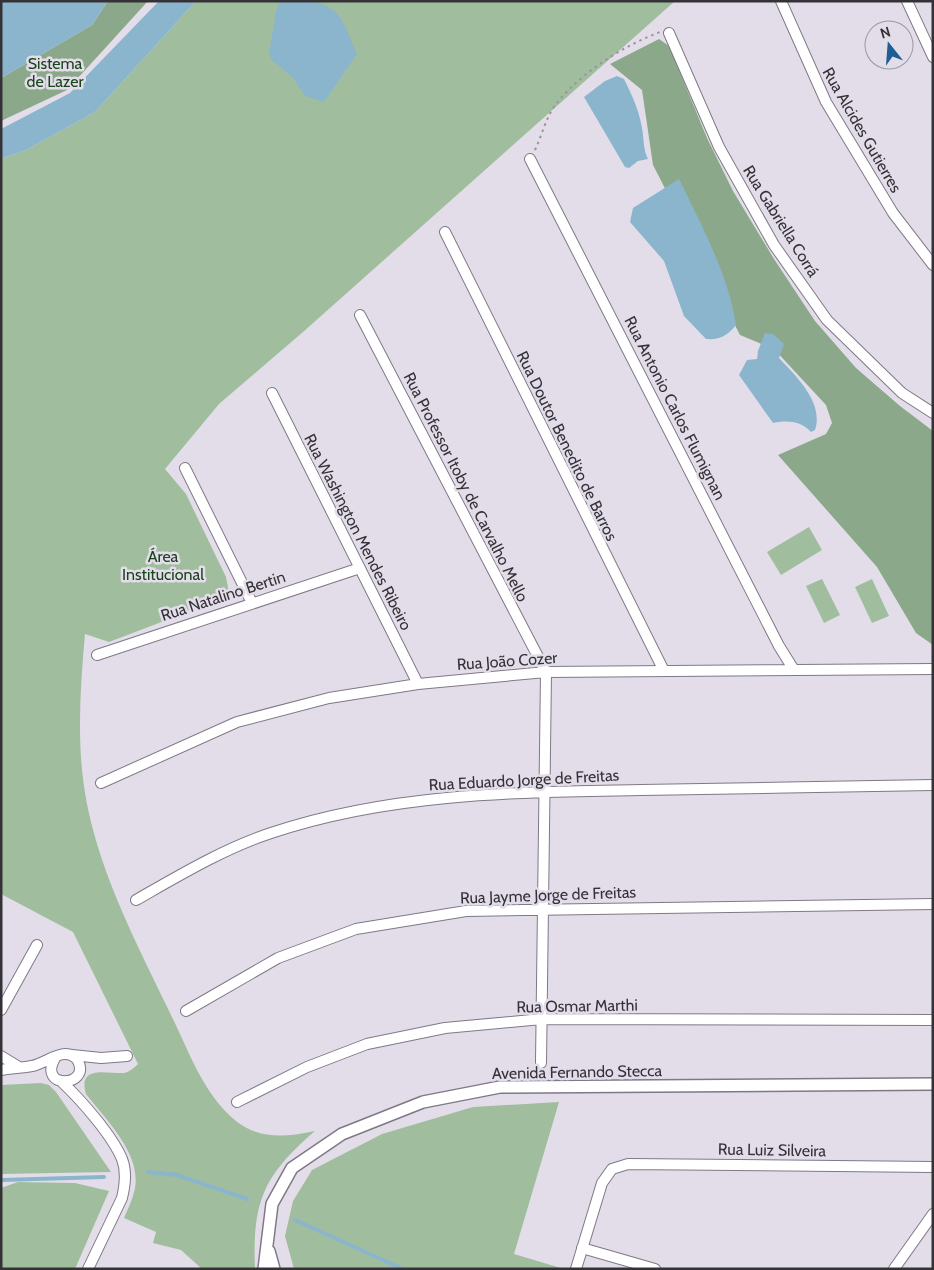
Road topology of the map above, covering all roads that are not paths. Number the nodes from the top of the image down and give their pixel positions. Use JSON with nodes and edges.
{"nodes":[{"id":1,"x":781,"y":1,"type":"edge"},
{"id":2,"x":907,"y":1,"type":"edge"},
{"id":3,"x":669,"y":33,"type":"road end"},
{"id":4,"x":933,"y":57,"type":"edge"},
{"id":5,"x":530,"y":159,"type":"road end"},
{"id":6,"x":445,"y":232,"type":"dead end"},
{"id":7,"x":933,"y":265,"type":"edge"},
{"id":8,"x":360,"y":315,"type":"dead end"},
{"id":9,"x":272,"y":394,"type":"dead end"},
{"id":10,"x":933,"y":413,"type":"edge"},
{"id":11,"x":185,"y":468,"type":"dead end"},
{"id":12,"x":360,"y":568,"type":"junction"},
{"id":13,"x":252,"y":602,"type":"junction"},
{"id":14,"x":97,"y":655,"type":"dead end"},
{"id":15,"x":933,"y":669,"type":"edge"},
{"id":16,"x":794,"y":670,"type":"junction"},
{"id":17,"x":664,"y":671,"type":"junction"},
{"id":18,"x":546,"y":672,"type":"junction"},
{"id":19,"x":418,"y":684,"type":"junction"},
{"id":20,"x":101,"y":783,"type":"dead end"},
{"id":21,"x":933,"y":785,"type":"edge"},
{"id":22,"x":544,"y":792,"type":"junction"},
{"id":23,"x":136,"y":900,"type":"dead end"},
{"id":24,"x":933,"y":904,"type":"edge"},
{"id":25,"x":543,"y":908,"type":"junction"},
{"id":26,"x":37,"y":945,"type":"dead end"},
{"id":27,"x":1,"y":1010,"type":"edge"},
{"id":28,"x":186,"y":1011,"type":"dead end"},
{"id":29,"x":542,"y":1019,"type":"junction"},
{"id":30,"x":933,"y":1020,"type":"edge"},
{"id":31,"x":72,"y":1055,"type":"junction"},
{"id":32,"x":1,"y":1056,"type":"edge"},
{"id":33,"x":127,"y":1056,"type":"dead end"},
{"id":34,"x":55,"y":1058,"type":"junction"},
{"id":35,"x":101,"y":1058,"type":"junction"},
{"id":36,"x":541,"y":1064,"type":"dead end"},
{"id":37,"x":33,"y":1066,"type":"junction"},
{"id":38,"x":19,"y":1067,"type":"junction"},
{"id":39,"x":1,"y":1070,"type":"edge"},
{"id":40,"x":52,"y":1072,"type":"junction"},
{"id":41,"x":78,"y":1074,"type":"junction"},
{"id":42,"x":62,"y":1082,"type":"junction"},
{"id":43,"x":933,"y":1084,"type":"edge"},
{"id":44,"x":76,"y":1095,"type":"junction"},
{"id":45,"x":237,"y":1102,"type":"dead end"},
{"id":46,"x":933,"y":1167,"type":"edge"},
{"id":47,"x":933,"y":1214,"type":"edge"},
{"id":48,"x":267,"y":1244,"type":"junction"},
{"id":49,"x":582,"y":1248,"type":"junction"},
{"id":50,"x":88,"y":1269,"type":"edge"},
{"id":51,"x":264,"y":1269,"type":"edge"},
{"id":52,"x":274,"y":1269,"type":"edge"},
{"id":53,"x":576,"y":1269,"type":"edge"},
{"id":54,"x":654,"y":1269,"type":"edge"},
{"id":55,"x":894,"y":1269,"type":"edge"}],
"edges":[{"from":1,"to":7,"type":"street","name":"Rua Alcides Gutierres"},
{"from":2,"to":4,"type":"street"},
{"from":3,"to":10,"type":"street","name":"Rua Gabriella Corrá"},
{"from":5,"to":16,"type":"street","name":"Rua Antonio Carlos Flumignan"},
{"from":6,"to":17,"type":"street","name":"Rua Doutor Benedito de Barros"},
{"from":8,"to":18,"type":"street","name":"Rua Professor Itoby de Carvalho Mello"},
{"from":9,"to":12,"type":"street","name":"Rua Washington Mendes Ribeiro"},
{"from":11,"to":13,"type":"street"},
{"from":12,"to":13,"type":"street","name":"Rua Natalino Bertin"},
{"from":12,"to":19,"type":"street","name":"Rua Washington Mendes Ribeiro"},
{"from":13,"to":14,"type":"street","name":"Rua Natalino Bertin"},
{"from":15,"to":16,"type":"street","name":"Rua João Cozer"},
{"from":16,"to":17,"type":"street","name":"Rua João Cozer"},
{"from":17,"to":18,"type":"street","name":"Rua João Cozer"},
{"from":18,"to":19,"type":"street","name":"Rua João Cozer"},
{"from":18,"to":22,"type":"street"},
{"from":19,"to":20,"type":"street","name":"Rua João Cozer"},
{"from":21,"to":22,"type":"street","name":"Rua Eduardo Jorge de Freitas"},
{"from":22,"to":23,"type":"street","name":"Rua Eduardo Jorge de Freitas"},
{"from":22,"to":25,"type":"street"},
{"from":24,"to":25,"type":"street","name":"Rua Jayme Jorge de Freitas"},
{"from":25,"to":28,"type":"street","name":"Rua Jayme Jorge de Freitas"},
{"from":25,"to":29,"type":"street"},
{"from":26,"to":27,"type":"street"},
{"from":29,"to":30,"type":"street","name":"Rua Osmar Marthi"},
{"from":29,"to":36,"type":"street"},
{"from":29,"to":45,"type":"street","name":"Rua Osmar Marthi"},
{"from":31,"to":34,"type":"street"},
{"from":31,"to":35,"type":"street"},
{"from":31,"to":41,"type":"street"},
{"from":32,"to":38,"type":"street"},
{"from":33,"to":35,"type":"street"},
{"from":34,"to":37,"type":"street"},
{"from":34,"to":40,"type":"street"},
{"from":35,"to":41,"type":"street"},
{"from":37,"to":38,"type":"street"},
{"from":37,"to":40,"type":"street"},
{"from":38,"to":39,"type":"street"},
{"from":40,"to":42,"type":"street"},
{"from":41,"to":42,"type":"street"},
{"from":41,"to":44,"type":"street"},
{"from":42,"to":44,"type":"street"},
{"from":43,"to":48,"type":"street","name":"Avenida Fernando Stecca"},
{"from":44,"to":50,"type":"street"},
{"from":46,"to":49,"type":"street","name":"Rua Luiz Silveira"},
{"from":47,"to":55,"type":"street"},
{"from":48,"to":51,"type":"street","name":"Avenida Fernando Stecca"},
{"from":48,"to":52,"type":"street"},
{"from":49,"to":53,"type":"street"},
{"from":49,"to":54,"type":"street"}]}
